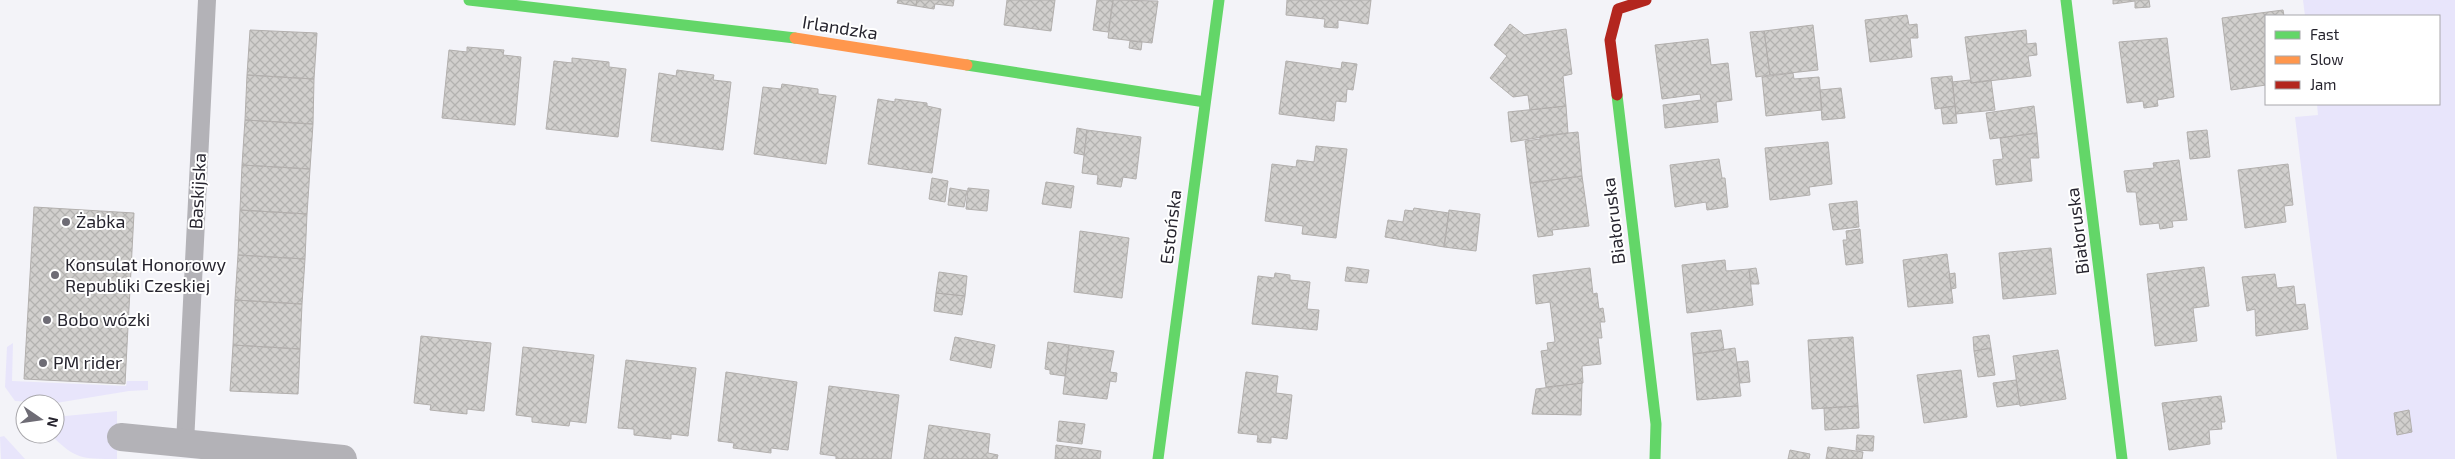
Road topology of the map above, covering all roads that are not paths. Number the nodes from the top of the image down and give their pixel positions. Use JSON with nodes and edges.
{"nodes":[{"id":1,"x":207,"y":0,"type":"edge"},
{"id":2,"x":469,"y":0,"type":"edge"},
{"id":3,"x":1219,"y":0,"type":"edge"},
{"id":4,"x":1646,"y":0,"type":"edge"},
{"id":5,"x":2066,"y":0,"type":"edge"},
{"id":6,"x":1205,"y":102,"type":"junction"},
{"id":7,"x":120,"y":438,"type":"dead end"},
{"id":8,"x":186,"y":443,"type":"junction"},
{"id":9,"x":343,"y":459,"type":"edge"},
{"id":10,"x":1158,"y":459,"type":"edge"},
{"id":11,"x":1655,"y":459,"type":"edge"},
{"id":12,"x":2122,"y":459,"type":"edge"}],
"edges":[{"from":1,"to":8,"type":"lane","name":"Baskijska"},
{"from":2,"to":6,"type":"street","name":"Irlandzka"},
{"from":3,"to":6,"type":"street","name":"Estońska"},
{"from":4,"to":11,"type":"street","name":"Białoruska"},
{"from":5,"to":12,"type":"street","name":"Białoruska"},
{"from":6,"to":10,"type":"street","name":"Estońska"},
{"from":7,"to":8,"type":"street"},
{"from":8,"to":9,"type":"street"}]}
